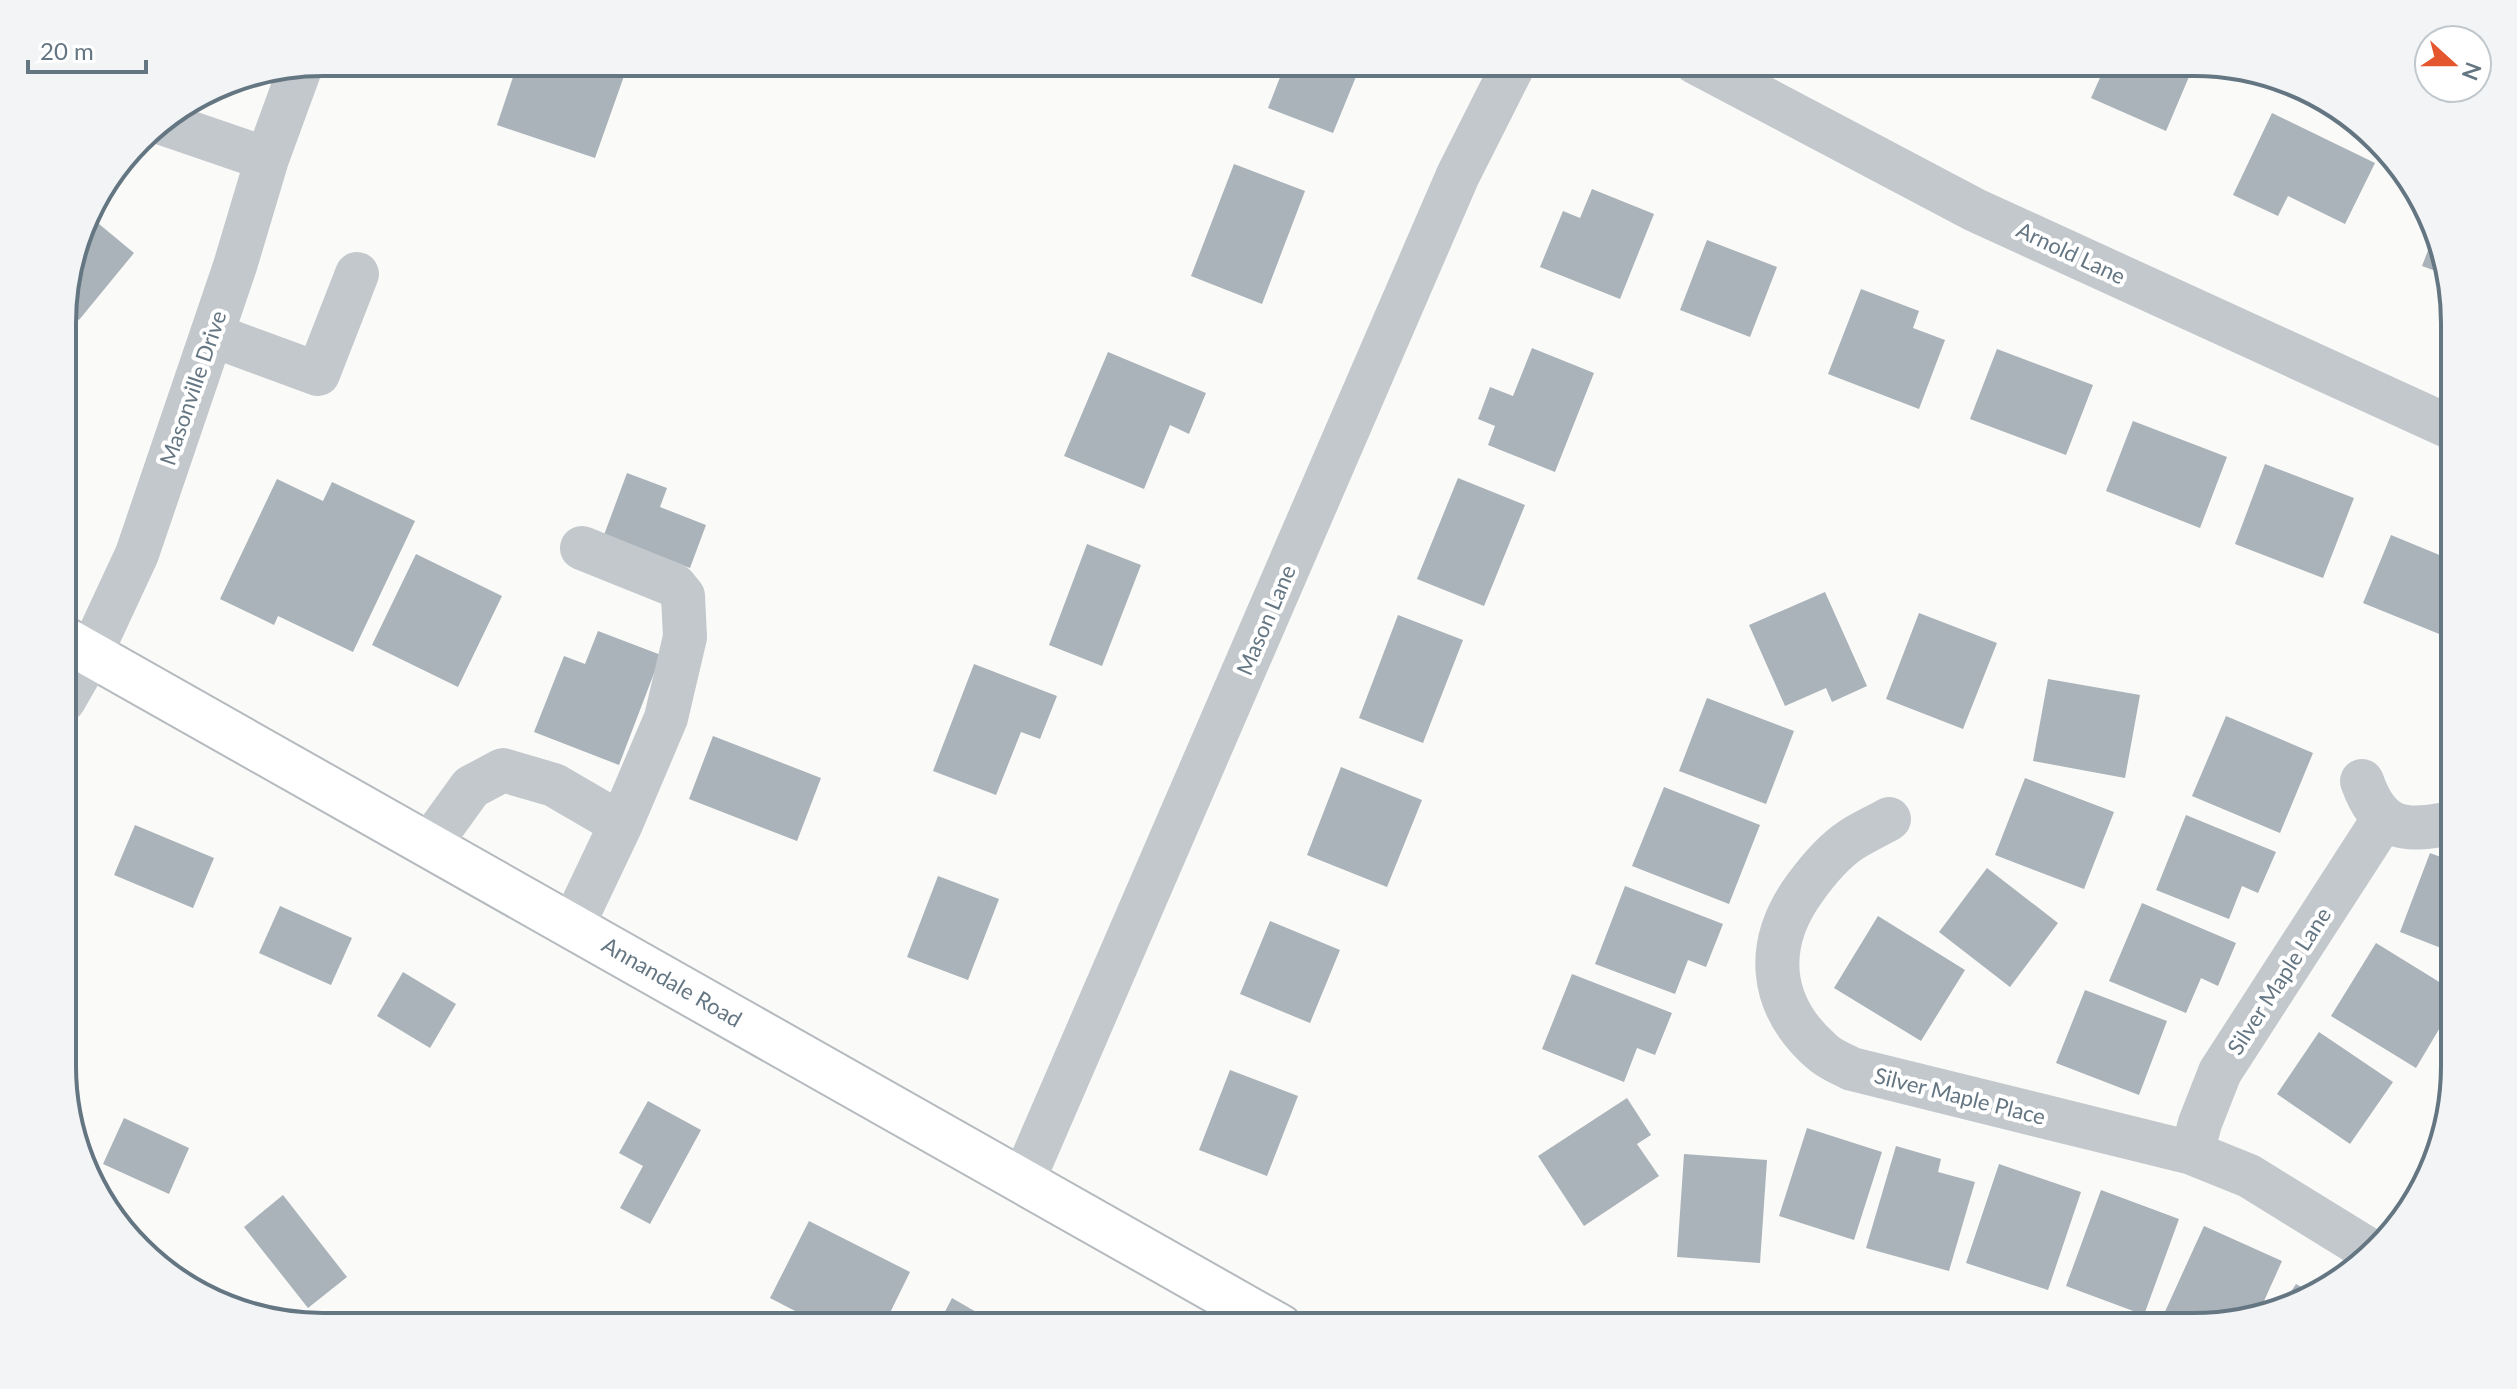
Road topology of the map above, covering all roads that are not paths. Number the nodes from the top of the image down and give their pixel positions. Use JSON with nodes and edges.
{"nodes":[{"id":1,"x":1508,"y":76,"type":"edge"},
{"id":2,"x":1722,"y":76,"type":"edge"},
{"id":3,"x":296,"y":78,"type":"edge"},
{"id":4,"x":173,"y":127,"type":"edge"},
{"id":5,"x":267,"y":159,"type":"junction"},
{"id":6,"x":357,"y":274,"type":"dead end"},
{"id":7,"x":212,"y":335,"type":"junction"},
{"id":8,"x":2441,"y":423,"type":"edge"},
{"id":9,"x":582,"y":548,"type":"dead end"},
{"id":10,"x":78,"y":646,"type":"edge"},
{"id":11,"x":2362,"y":781,"type":"dead end"},
{"id":12,"x":2384,"y":818,"type":"junction"},
{"id":13,"x":1889,"y":819,"type":"dead end"},
{"id":14,"x":621,"y":824,"type":"junction"},
{"id":15,"x":2441,"y":825,"type":"edge"},
{"id":16,"x":429,"y":845,"type":"junction"},
{"id":17,"x":573,"y":925,"type":"junction"},
{"id":18,"x":2192,"y":1153,"type":"junction"},
{"id":19,"x":1023,"y":1181,"type":"junction"},
{"id":20,"x":2363,"y":1246,"type":"edge"},
{"id":21,"x":1254,"y":1313,"type":"edge"}],
"edges":[{"from":1,"to":19,"type":"street","name":"Mason Lane"},
{"from":2,"to":8,"type":"street","name":"Arnold Lane"},
{"from":3,"to":5,"type":"street","name":"Masonville Drive"},
{"from":4,"to":5,"type":"street"},
{"from":5,"to":7,"type":"street","name":"Masonville Drive"},
{"from":6,"to":7,"type":"street"},
{"from":7,"to":10,"type":"street","name":"Masonville Drive"},
{"from":9,"to":14,"type":"street"},
{"from":10,"to":16,"type":"main road","name":"Annandale Road"},
{"from":11,"to":12,"type":"street"},
{"from":12,"to":15,"type":"street"},
{"from":12,"to":18,"type":"street","name":"Silver Maple Lane"},
{"from":13,"to":18,"type":"street","name":"Silver Maple Place"},
{"from":14,"to":16,"type":"street"},
{"from":14,"to":17,"type":"street"},
{"from":16,"to":17,"type":"main road","name":"Annandale Road"},
{"from":17,"to":19,"type":"main road","name":"Annandale Road"},
{"from":18,"to":20,"type":"street","name":"Silver Maple Place"},
{"from":19,"to":21,"type":"main road","name":"Annandale Road"}]}
